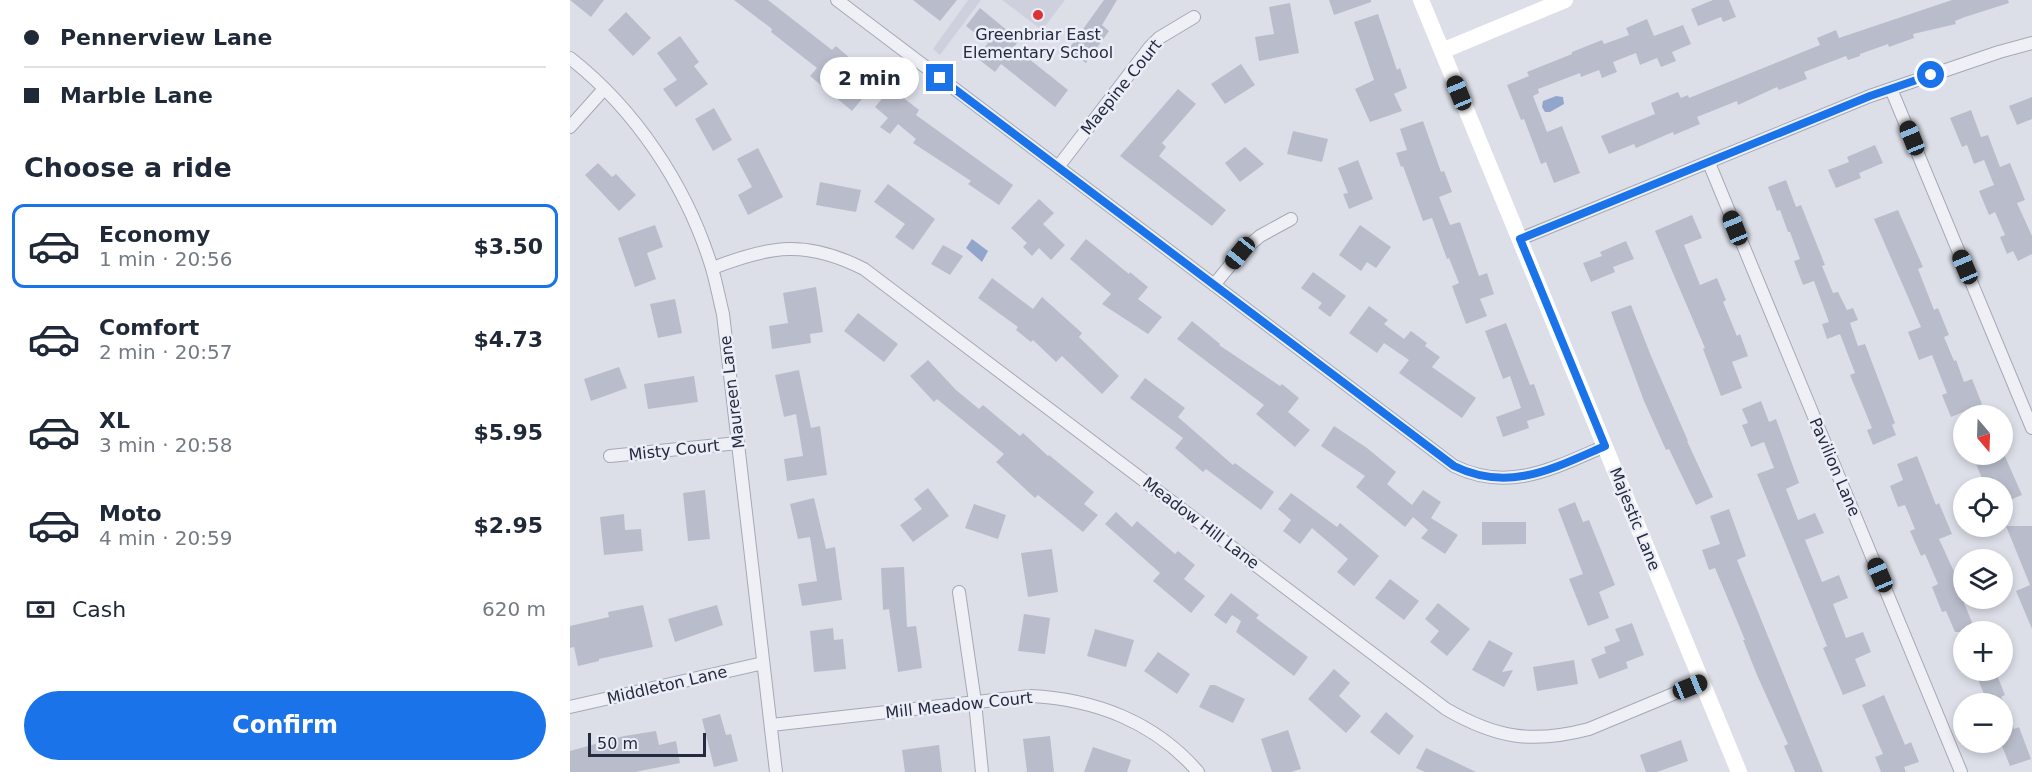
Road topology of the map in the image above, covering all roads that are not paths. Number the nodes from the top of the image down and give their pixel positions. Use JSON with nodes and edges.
{"nodes":[{"id":1,"x":837,"y":0,"type":"edge"},
{"id":2,"x":1421,"y":0,"type":"edge"},
{"id":3,"x":1565,"y":0,"type":"edge"},
{"id":4,"x":1194,"y":18,"type":"dead end"},
{"id":5,"x":2032,"y":43,"type":"edge"},
{"id":6,"x":1442,"y":51,"type":"junction"},
{"id":7,"x":570,"y":58,"type":"edge"},
{"id":8,"x":604,"y":89,"type":"junction"},
{"id":9,"x":1891,"y":89,"type":"junction"},
{"id":10,"x":570,"y":127,"type":"edge"},
{"id":11,"x":1709,"y":163,"type":"junction"},
{"id":12,"x":1058,"y":167,"type":"junction"},
{"id":13,"x":1291,"y":219,"type":"dead end"},
{"id":14,"x":1520,"y":239,"type":"junction"},
{"id":15,"x":712,"y":268,"type":"junction"},
{"id":16,"x":1214,"y":285,"type":"junction"},
{"id":17,"x":2032,"y":428,"type":"edge"},
{"id":18,"x":738,"y":443,"type":"junction"},
{"id":19,"x":1605,"y":446,"type":"junction"},
{"id":20,"x":610,"y":456,"type":"dead end"},
{"id":21,"x":959,"y":592,"type":"dead end"},
{"id":22,"x":764,"y":663,"type":"junction"},
{"id":23,"x":1702,"y":682,"type":"junction"},
{"id":24,"x":975,"y":702,"type":"junction"},
{"id":25,"x":570,"y":707,"type":"edge"},
{"id":26,"x":771,"y":725,"type":"junction"},
{"id":27,"x":776,"y":772,"type":"edge"},
{"id":28,"x":982,"y":772,"type":"edge"},
{"id":29,"x":1198,"y":772,"type":"edge"},
{"id":30,"x":1739,"y":772,"type":"edge"},
{"id":31,"x":1961,"y":772,"type":"edge"}],
"edges":[{"from":1,"to":12,"type":"street"},
{"from":2,"to":6,"type":"street","name":"Majestic Lane"},
{"from":3,"to":6,"type":"street"},
{"from":4,"to":12,"type":"street","name":"Maepine Court"},
{"from":5,"to":9,"type":"street"},
{"from":6,"to":14,"type":"street","name":"Majestic Lane"},
{"from":7,"to":8,"type":"street","name":"Maureen Lane"},
{"from":8,"to":10,"type":"street"},
{"from":8,"to":15,"type":"street","name":"Maureen Lane"},
{"from":9,"to":11,"type":"street"},
{"from":9,"to":17,"type":"street"},
{"from":11,"to":14,"type":"street"},
{"from":11,"to":31,"type":"street","name":"Pavilion Lane"},
{"from":12,"to":16,"type":"street"},
{"from":13,"to":16,"type":"street"},
{"from":14,"to":19,"type":"street","name":"Majestic Lane"},
{"from":15,"to":18,"type":"street","name":"Maureen Lane"},
{"from":15,"to":23,"type":"street","name":"Meadow Hill Lane"},
{"from":16,"to":19,"type":"street"},
{"from":18,"to":20,"type":"street","name":"Misty Court"},
{"from":18,"to":22,"type":"street","name":"Maureen Lane"},
{"from":19,"to":23,"type":"street","name":"Majestic Lane"},
{"from":21,"to":24,"type":"street"},
{"from":22,"to":25,"type":"street","name":"Middleton Lane"},
{"from":22,"to":26,"type":"street","name":"Maureen Lane"},
{"from":23,"to":30,"type":"street","name":"Majestic Lane"},
{"from":24,"to":26,"type":"street","name":"Mill Meadow Court"},
{"from":24,"to":28,"type":"street"},
{"from":24,"to":29,"type":"street","name":"Mill Meadow Court"},
{"from":26,"to":27,"type":"street","name":"Maureen Lane"}]}
